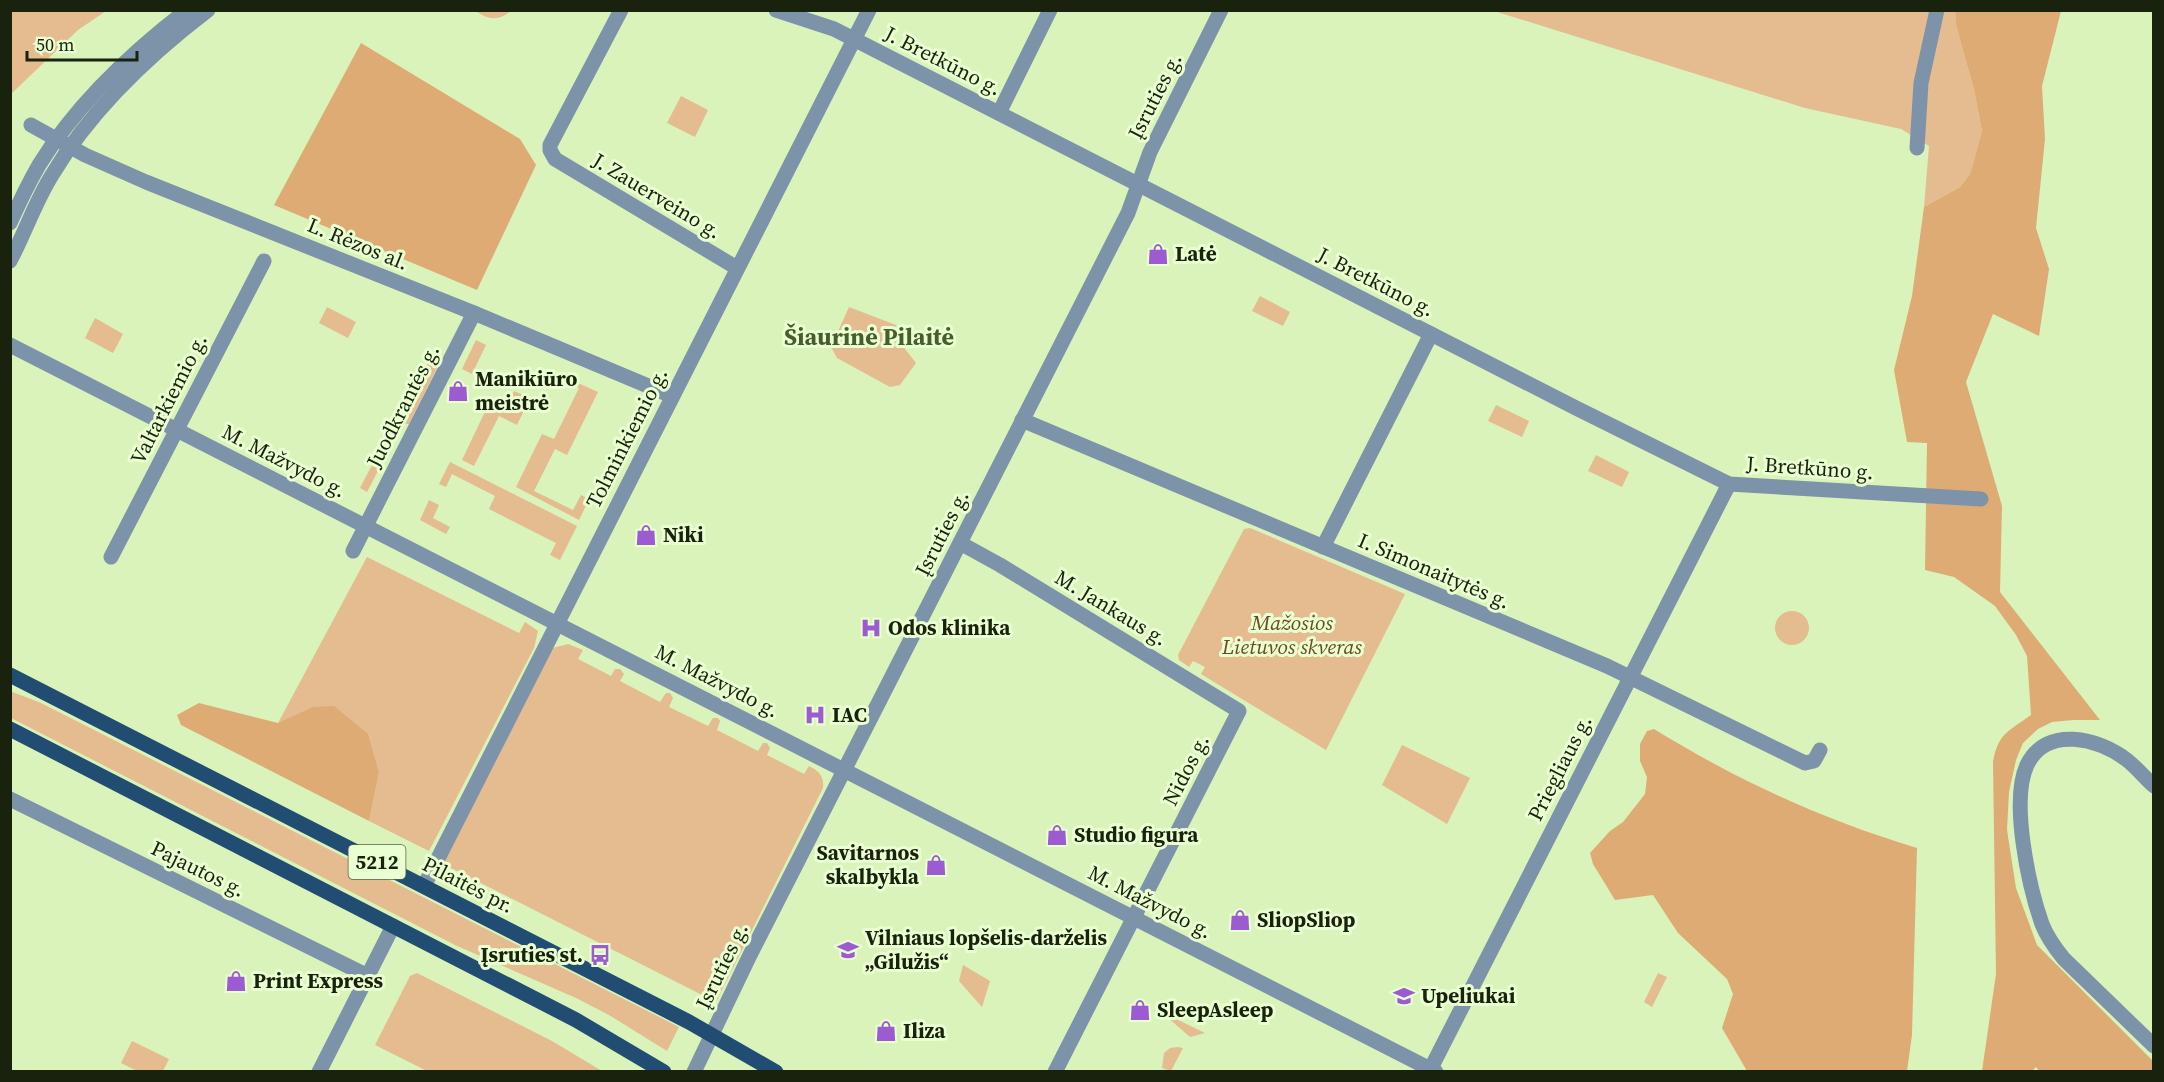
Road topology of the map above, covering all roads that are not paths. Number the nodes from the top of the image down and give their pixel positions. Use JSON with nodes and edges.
{"nodes":[{"id":1,"x":187,"y":10,"type":"edge"},
{"id":2,"x":208,"y":10,"type":"edge"},
{"id":3,"x":621,"y":10,"type":"edge"},
{"id":4,"x":776,"y":10,"type":"edge"},
{"id":5,"x":869,"y":10,"type":"edge"},
{"id":6,"x":1050,"y":10,"type":"edge"},
{"id":7,"x":1221,"y":10,"type":"edge"},
{"id":8,"x":1937,"y":10,"type":"edge"},
{"id":9,"x":854,"y":39,"type":"junction"},
{"id":10,"x":999,"y":113,"type":"junction"},
{"id":11,"x":31,"y":125,"type":"dead end"},
{"id":12,"x":63,"y":143,"type":"junction"},
{"id":13,"x":1917,"y":148,"type":"dead end"},
{"id":14,"x":1138,"y":184,"type":"junction"},
{"id":15,"x":10,"y":223,"type":"edge"},
{"id":16,"x":10,"y":261,"type":"edge"},
{"id":17,"x":264,"y":261,"type":"dead end"},
{"id":18,"x":737,"y":268,"type":"junction"},
{"id":19,"x":474,"y":313,"type":"junction"},
{"id":20,"x":1431,"y":334,"type":"junction"},
{"id":21,"x":10,"y":345,"type":"edge"},
{"id":22,"x":672,"y":396,"type":"junction"},
{"id":23,"x":1022,"y":420,"type":"junction"},
{"id":24,"x":177,"y":430,"type":"junction"},
{"id":25,"x":1729,"y":484,"type":"junction"},
{"id":26,"x":1981,"y":499,"type":"dead end"},
{"id":27,"x":365,"y":526,"type":"junction"},
{"id":28,"x":960,"y":543,"type":"junction"},
{"id":29,"x":1323,"y":547,"type":"junction"},
{"id":30,"x":353,"y":551,"type":"dead end"},
{"id":31,"x":111,"y":556,"type":"dead end"},
{"id":32,"x":557,"y":624,"type":"junction"},
{"id":33,"x":10,"y":675,"type":"edge"},
{"id":34,"x":1630,"y":677,"type":"junction"},
{"id":35,"x":1239,"y":711,"type":"joint"},
{"id":36,"x":10,"y":729,"type":"edge"},
{"id":37,"x":1820,"y":750,"type":"dead end"},
{"id":38,"x":845,"y":770,"type":"junction"},
{"id":39,"x":2154,"y":786,"type":"edge"},
{"id":40,"x":10,"y":799,"type":"edge"},
{"id":41,"x":424,"y":886,"type":"junction"},
{"id":42,"x":1134,"y":918,"type":"junction"},
{"id":43,"x":393,"y":926,"type":"junction"},
{"id":44,"x":368,"y":976,"type":"junction"},
{"id":45,"x":712,"y":1034,"type":"junction"},
{"id":46,"x":2154,"y":1046,"type":"edge"},
{"id":47,"x":319,"y":1071,"type":"edge"},
{"id":48,"x":664,"y":1071,"type":"edge"},
{"id":49,"x":694,"y":1071,"type":"edge"},
{"id":50,"x":776,"y":1071,"type":"edge"},
{"id":51,"x":1055,"y":1071,"type":"edge"},
{"id":52,"x":1432,"y":1071,"type":"edge"}],
"edges":[{"from":1,"to":12,"type":"street"},
{"from":2,"to":12,"type":"street"},
{"from":3,"to":18,"type":"street","name":"J. Zauerveino g."},
{"from":4,"to":9,"type":"street","name":"J. Bretkūno g."},
{"from":5,"to":9,"type":"street","name":"Tolminkiemio g."},
{"from":6,"to":10,"type":"street"},
{"from":7,"to":14,"type":"street","name":"Įsruties g."},
{"from":8,"to":13,"type":"street"},
{"from":9,"to":10,"type":"street","name":"J. Bretkūno g."},
{"from":9,"to":18,"type":"street","name":"Tolminkiemio g."},
{"from":10,"to":14,"type":"street","name":"J. Bretkūno g."},
{"from":11,"to":12,"type":"street","name":"L. Rėzos al."},
{"from":12,"to":15,"type":"street"},
{"from":12,"to":16,"type":"street"},
{"from":12,"to":19,"type":"street","name":"L. Rėzos al."},
{"from":14,"to":20,"type":"street","name":"J. Bretkūno g."},
{"from":14,"to":23,"type":"street","name":"Įsruties g."},
{"from":17,"to":24,"type":"street","name":"Valtarkiemio g."},
{"from":18,"to":22,"type":"street","name":"Tolminkiemio g."},
{"from":19,"to":22,"type":"street","name":"L. Rėzos al."},
{"from":19,"to":27,"type":"street","name":"Juodkrantės g."},
{"from":20,"to":25,"type":"street","name":"J. Bretkūno g."},
{"from":20,"to":29,"type":"street"},
{"from":21,"to":24,"type":"street","name":"M. Mažvydo g."},
{"from":22,"to":32,"type":"street","name":"Tolminkiemio g."},
{"from":23,"to":28,"type":"street","name":"Įsruties g."},
{"from":23,"to":29,"type":"street","name":"I. Simonaitytės g."},
{"from":24,"to":27,"type":"street","name":"M. Mažvydo g."},
{"from":24,"to":31,"type":"street","name":"Valtarkiemio g."},
{"from":25,"to":26,"type":"street","name":"J. Bretkūno g."},
{"from":25,"to":34,"type":"street","name":"Priegliaus g."},
{"from":27,"to":30,"type":"street","name":"Juodkrantės g."},
{"from":27,"to":32,"type":"street","name":"M. Mažvydo g."},
{"from":28,"to":35,"type":"street","name":"M. Jankaus g."},
{"from":28,"to":38,"type":"street","name":"Įsruties g."},
{"from":29,"to":34,"type":"street","name":"I. Simonaitytės g."},
{"from":32,"to":38,"type":"street","name":"M. Mažvydo g."},
{"from":32,"to":41,"type":"street","name":"Tolminkiemio g."},
{"from":33,"to":41,"type":"main road","name":"Pilaitės pr.","number":"5212"},
{"from":34,"to":37,"type":"street","name":"I. Simonaitytės g."},
{"from":34,"to":52,"type":"street","name":"Priegliaus g."},
{"from":35,"to":42,"type":"street","name":"Nidos g."},
{"from":36,"to":43,"type":"main road","number":"5212"},
{"from":38,"to":42,"type":"street","name":"M. Mažvydo g."},
{"from":38,"to":45,"type":"street","name":"Įsruties g."},
{"from":39,"to":46,"type":"street"},
{"from":40,"to":44,"type":"street","name":"Pajautos g."},
{"from":41,"to":45,"type":"main road","name":"Pilaitės pr.","number":"5212"},
{"from":42,"to":51,"type":"street","name":"Nidos g."},
{"from":42,"to":52,"type":"street","name":"M. Mažvydo g."},
{"from":43,"to":44,"type":"street"},
{"from":43,"to":48,"type":"main road","number":"5212"},
{"from":44,"to":47,"type":"street"},
{"from":45,"to":49,"type":"street","name":"Įsruties g."},
{"from":45,"to":50,"type":"main road","name":"Pilaitės pr.","number":"5212"}]}
